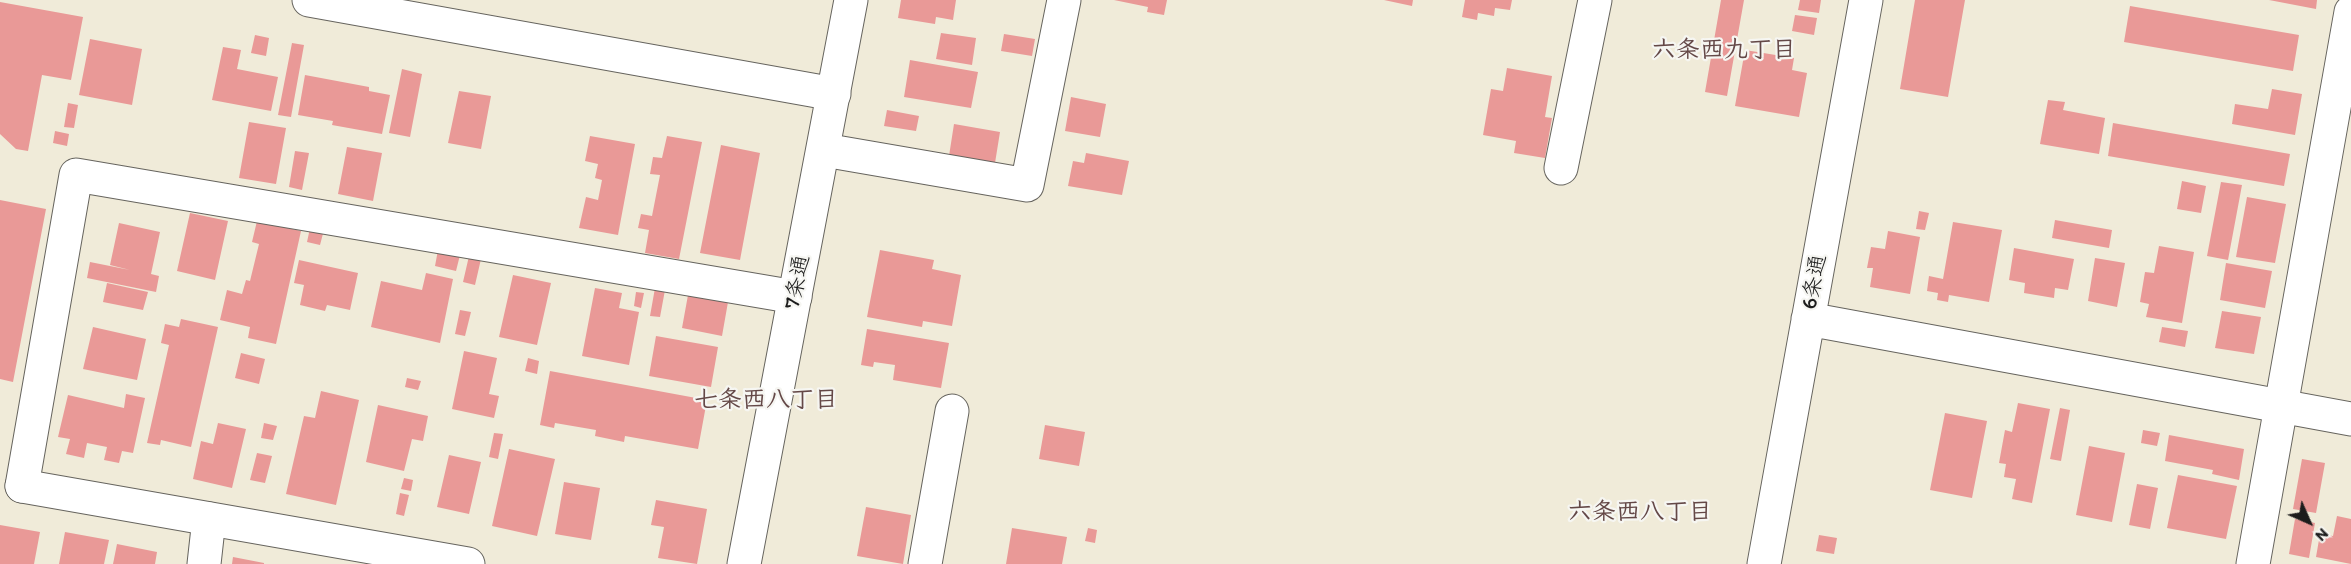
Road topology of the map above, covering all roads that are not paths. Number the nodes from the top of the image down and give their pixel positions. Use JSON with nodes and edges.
{"nodes":[{"id":1,"x":309,"y":0,"type":"edge"},
{"id":2,"x":851,"y":0,"type":"edge"},
{"id":3,"x":1064,"y":0,"type":"edge"},
{"id":4,"x":1595,"y":0,"type":"edge"},
{"id":5,"x":1866,"y":0,"type":"edge"},
{"id":6,"x":2351,"y":12,"type":"edge"},
{"id":7,"x":834,"y":94,"type":"junction"},
{"id":8,"x":824,"y":150,"type":"junction"},
{"id":9,"x":1562,"y":168,"type":"dead end"},
{"id":10,"x":795,"y":297,"type":"junction"},
{"id":11,"x":1808,"y":319,"type":"junction"},
{"id":12,"x":2282,"y":406,"type":"junction"},
{"id":13,"x":952,"y":411,"type":"dead end"},
{"id":14,"x":2351,"y":419,"type":"edge"},
{"id":15,"x":209,"y":519,"type":"junction"},
{"id":16,"x":204,"y":564,"type":"edge"},
{"id":17,"x":468,"y":564,"type":"edge"},
{"id":18,"x":744,"y":564,"type":"edge"},
{"id":19,"x":925,"y":564,"type":"edge"},
{"id":20,"x":1764,"y":564,"type":"edge"},
{"id":21,"x":2253,"y":564,"type":"edge"}],
"edges":[{"from":1,"to":7,"type":"street"},
{"from":2,"to":7,"type":"street","name":"7条通"},
{"from":3,"to":8,"type":"street"},
{"from":4,"to":9,"type":"street"},
{"from":5,"to":11,"type":"street","name":"6条通"},
{"from":6,"to":12,"type":"street"},
{"from":7,"to":8,"type":"street","name":"7条通"},
{"from":8,"to":10,"type":"street","name":"7条通"},
{"from":10,"to":15,"type":"street"},
{"from":10,"to":18,"type":"street","name":"7条通"},
{"from":11,"to":12,"type":"street"},
{"from":11,"to":20,"type":"street","name":"6条通"},
{"from":12,"to":14,"type":"street"},
{"from":12,"to":21,"type":"street"},
{"from":13,"to":19,"type":"street"},
{"from":15,"to":16,"type":"street"},
{"from":15,"to":17,"type":"street"}]}
